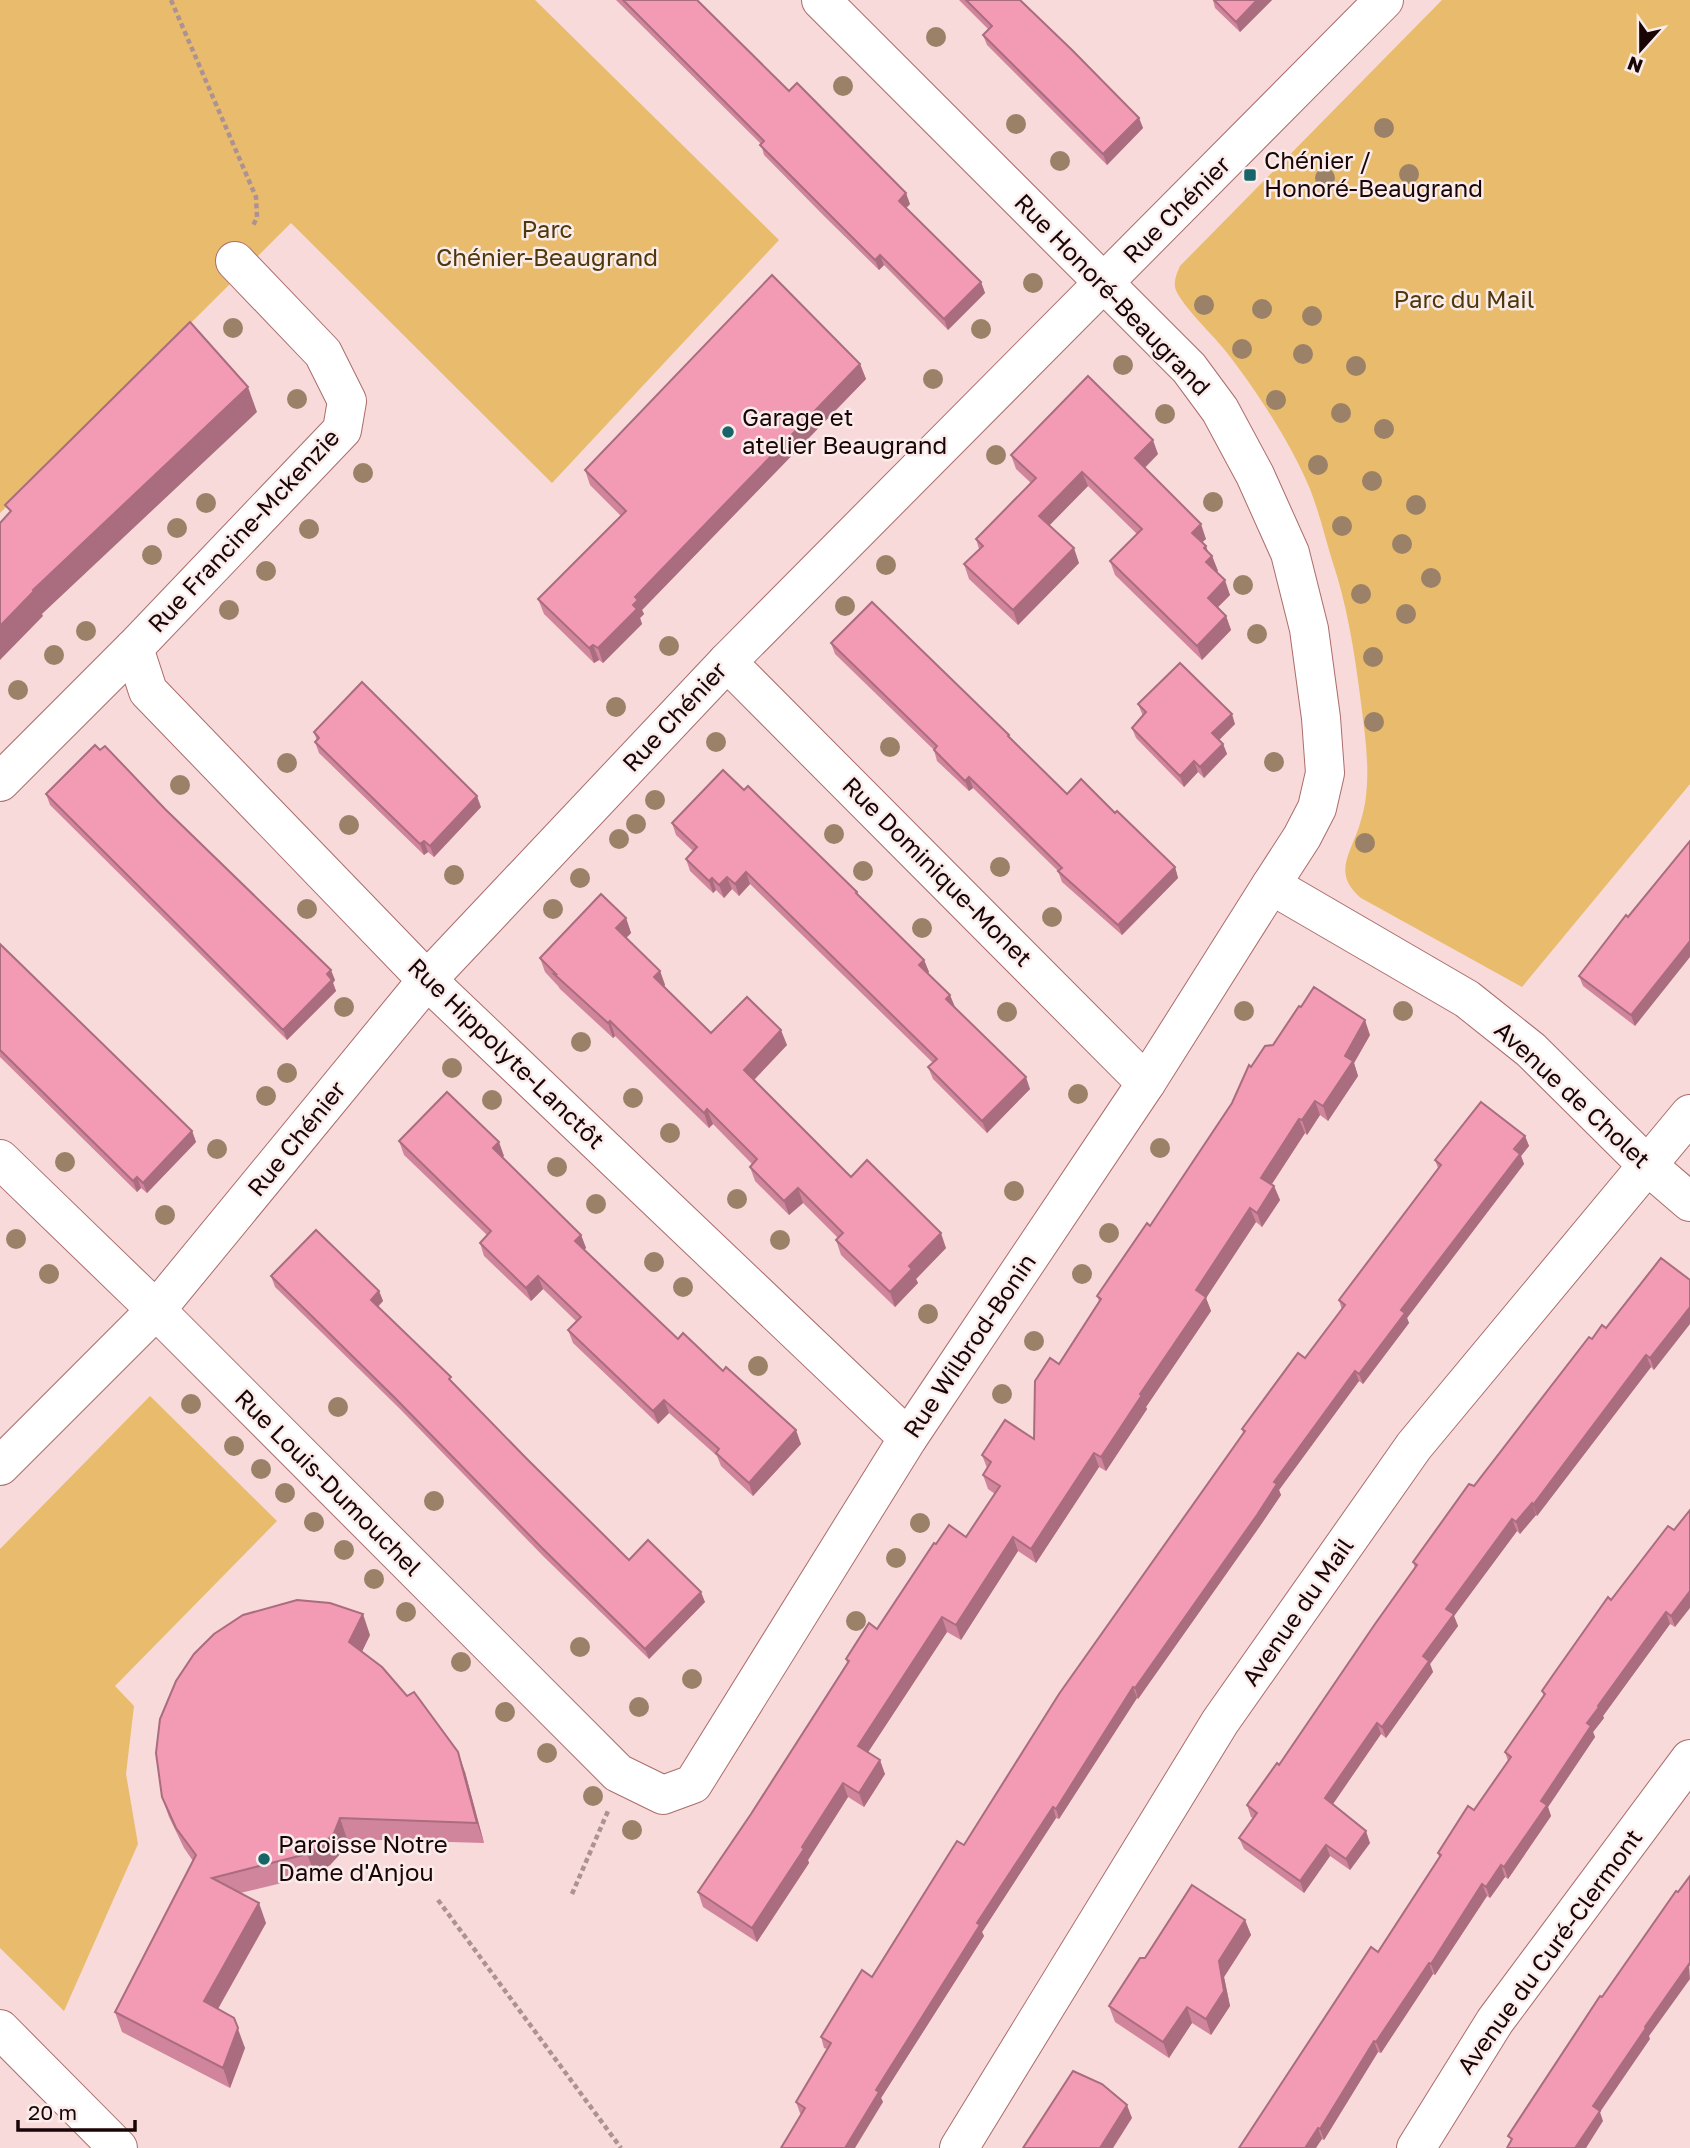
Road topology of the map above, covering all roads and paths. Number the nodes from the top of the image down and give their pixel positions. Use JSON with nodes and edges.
{"nodes":[{"id":1,"x":171,"y":0,"type":"edge"},
{"id":2,"x":821,"y":0,"type":"edge"},
{"id":3,"x":1384,"y":0,"type":"edge"},
{"id":4,"x":235,"y":261,"type":"joint"},
{"id":5,"x":1105,"y":283,"type":"junction"},
{"id":6,"x":134,"y":648,"type":"junction"},
{"id":7,"x":727,"y":662,"type":"junction"},
{"id":8,"x":0,"y":782,"type":"edge"},
{"id":9,"x":1271,"y":885,"type":"junction"},
{"id":10,"x":427,"y":980,"type":"junction"},
{"id":11,"x":1146,"y":1083,"type":"junction"},
{"id":12,"x":1690,"y":1114,"type":"edge"},
{"id":13,"x":0,"y":1159,"type":"edge"},
{"id":14,"x":1647,"y":1165,"type":"junction"},
{"id":15,"x":1690,"y":1202,"type":"edge"},
{"id":16,"x":156,"y":1310,"type":"junction"},
{"id":17,"x":908,"y":1438,"type":"junction"},
{"id":18,"x":0,"y":1466,"type":"edge"},
{"id":19,"x":1690,"y":1759,"type":"edge"},
{"id":20,"x":618,"y":1773,"type":"junction"},
{"id":21,"x":663,"y":1795,"type":"joint"},
{"id":22,"x":572,"y":1894,"type":"dead end"},
{"id":23,"x":438,"y":1900,"type":"dead end"},
{"id":24,"x":0,"y":2029,"type":"edge"},
{"id":25,"x":118,"y":2148,"type":"edge"},
{"id":26,"x":621,"y":2148,"type":"edge"},
{"id":27,"x":958,"y":2148,"type":"edge"},
{"id":28,"x":1416,"y":2148,"type":"edge"}],
"edges":[{"from":1,"to":4,"type":"path"},
{"from":2,"to":5,"type":"street","name":"Rue Honoré-Beaugrand"},
{"from":3,"to":5,"type":"street","name":"Rue Chénier"},
{"from":4,"to":6,"type":"street","name":"Rue Francine-Mckenzie"},
{"from":5,"to":7,"type":"street","name":"Rue Chénier"},
{"from":5,"to":9,"type":"street","name":"Rue Honoré-Beaugrand"},
{"from":6,"to":8,"type":"street","name":"Rue Francine-Mckenzie"},
{"from":6,"to":10,"type":"street","name":"Rue Hippolyte-Lanctôt"},
{"from":7,"to":10,"type":"street","name":"Rue Chénier"},
{"from":7,"to":11,"type":"street","name":"Rue Dominique-Monet"},
{"from":9,"to":11,"type":"street","name":"Rue Wilbrod-Bonin"},
{"from":9,"to":14,"type":"street","name":"Avenue de Cholet"},
{"from":10,"to":16,"type":"street","name":"Rue Chénier"},
{"from":10,"to":17,"type":"street","name":"Rue Hippolyte-Lanctôt"},
{"from":11,"to":17,"type":"street","name":"Rue Wilbrod-Bonin"},
{"from":12,"to":14,"type":"street","name":"Avenue du Mail"},
{"from":13,"to":16,"type":"street","name":"Rue Louis-Dumouchel"},
{"from":14,"to":15,"type":"street","name":"Avenue de Cholet"},
{"from":14,"to":27,"type":"street","name":"Avenue du Mail"},
{"from":16,"to":18,"type":"street","name":"Rue Chénier"},
{"from":16,"to":20,"type":"street","name":"Rue Louis-Dumouchel"},
{"from":17,"to":21,"type":"street","name":"Rue Wilbrod-Bonin"},
{"from":19,"to":28,"type":"street","name":"Avenue du Curé-Clermont"},
{"from":20,"to":21,"type":"street","name":"Rue Louis-Dumouchel"},
{"from":20,"to":22,"type":"path"},
{"from":23,"to":26,"type":"path"},
{"from":24,"to":25,"type":"street"}]}
